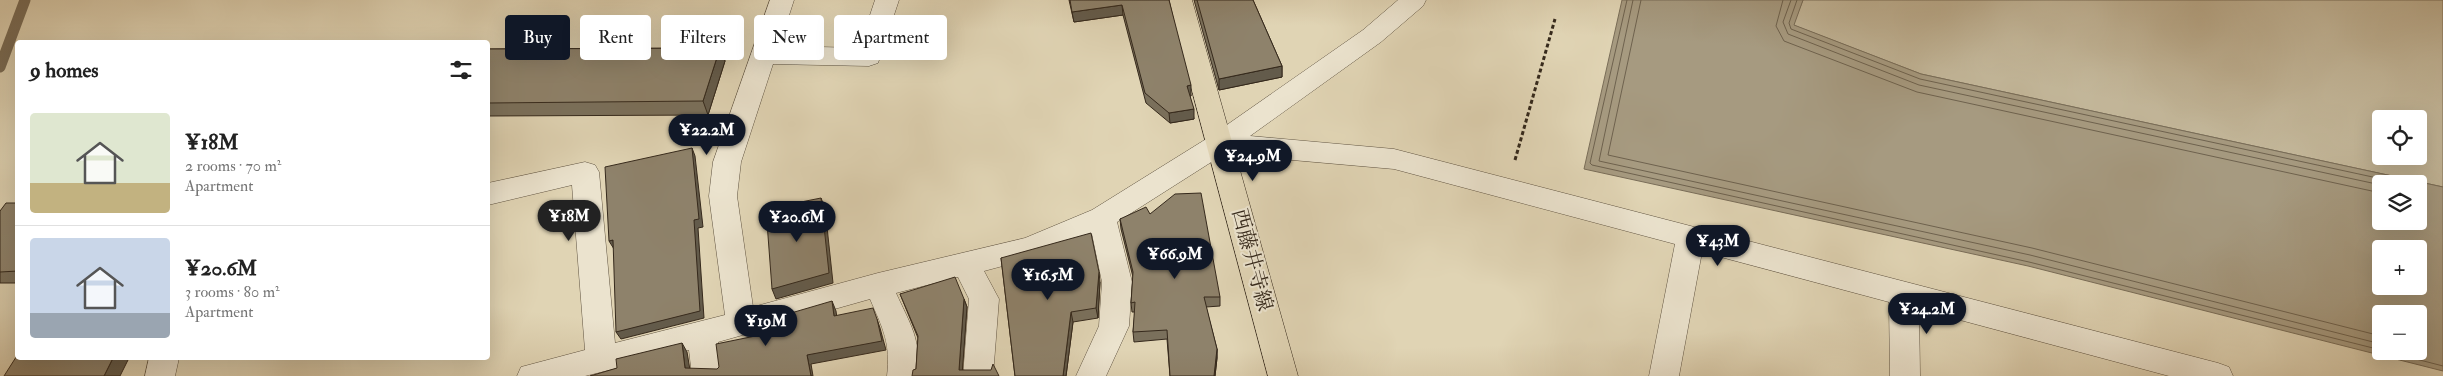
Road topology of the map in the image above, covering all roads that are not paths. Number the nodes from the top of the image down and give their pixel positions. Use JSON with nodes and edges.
{"nodes":[{"id":1,"x":782,"y":0,"type":"edge"},
{"id":2,"x":887,"y":0,"type":"edge"},
{"id":3,"x":1180,"y":0,"type":"edge"},
{"id":4,"x":1414,"y":0,"type":"edge"},
{"id":5,"x":777,"y":15,"type":"edge"},
{"id":6,"x":824,"y":56,"type":"edge"},
{"id":7,"x":762,"y":60,"type":"edge"},
{"id":8,"x":1220,"y":143,"type":"junction"},
{"id":9,"x":490,"y":194,"type":"edge"},
{"id":10,"x":1102,"y":218,"type":"junction"},
{"id":11,"x":1691,"y":237,"type":"junction"},
{"id":12,"x":966,"y":265,"type":"junction"},
{"id":13,"x":878,"y":285,"type":"junction"},
{"id":14,"x":1904,"y":294,"type":"junction"},
{"id":15,"x":741,"y":323,"type":"junction"},
{"id":16,"x":702,"y":334,"type":"junction"},
{"id":17,"x":601,"y":359,"type":"junction"},
{"id":18,"x":164,"y":360,"type":"edge"},
{"id":19,"x":2132,"y":365,"type":"edge"},
{"id":20,"x":160,"y":376,"type":"edge"},
{"id":21,"x":532,"y":376,"type":"edge"},
{"id":22,"x":706,"y":376,"type":"edge"},
{"id":23,"x":902,"y":376,"type":"edge"},
{"id":24,"x":978,"y":376,"type":"edge"},
{"id":25,"x":1091,"y":376,"type":"edge"},
{"id":26,"x":1283,"y":376,"type":"edge"},
{"id":27,"x":1664,"y":376,"type":"edge"},
{"id":28,"x":1905,"y":376,"type":"edge"},
{"id":29,"x":2218,"y":376,"type":"edge"}],
"edges":[{"from":1,"to":5,"type":"street"},
{"from":2,"to":6,"type":"street"},
{"from":3,"to":8,"type":"main road","name":"西藤井寺線"},
{"from":4,"to":8,"type":"street"},
{"from":7,"to":15,"type":"street"},
{"from":8,"to":10,"type":"street"},
{"from":8,"to":11,"type":"street"},
{"from":8,"to":26,"type":"main road","name":"西藤井寺線"},
{"from":9,"to":17,"type":"street"},
{"from":10,"to":12,"type":"street"},
{"from":10,"to":25,"type":"street"},
{"from":11,"to":14,"type":"street"},
{"from":11,"to":27,"type":"street"},
{"from":12,"to":13,"type":"street"},
{"from":12,"to":24,"type":"street"},
{"from":13,"to":15,"type":"street"},
{"from":13,"to":23,"type":"street"},
{"from":14,"to":19,"type":"street"},
{"from":14,"to":28,"type":"street"},
{"from":15,"to":16,"type":"street"},
{"from":16,"to":17,"type":"street"},
{"from":16,"to":22,"type":"street"},
{"from":17,"to":21,"type":"street"},
{"from":18,"to":20,"type":"street"},
{"from":19,"to":29,"type":"street"}]}
